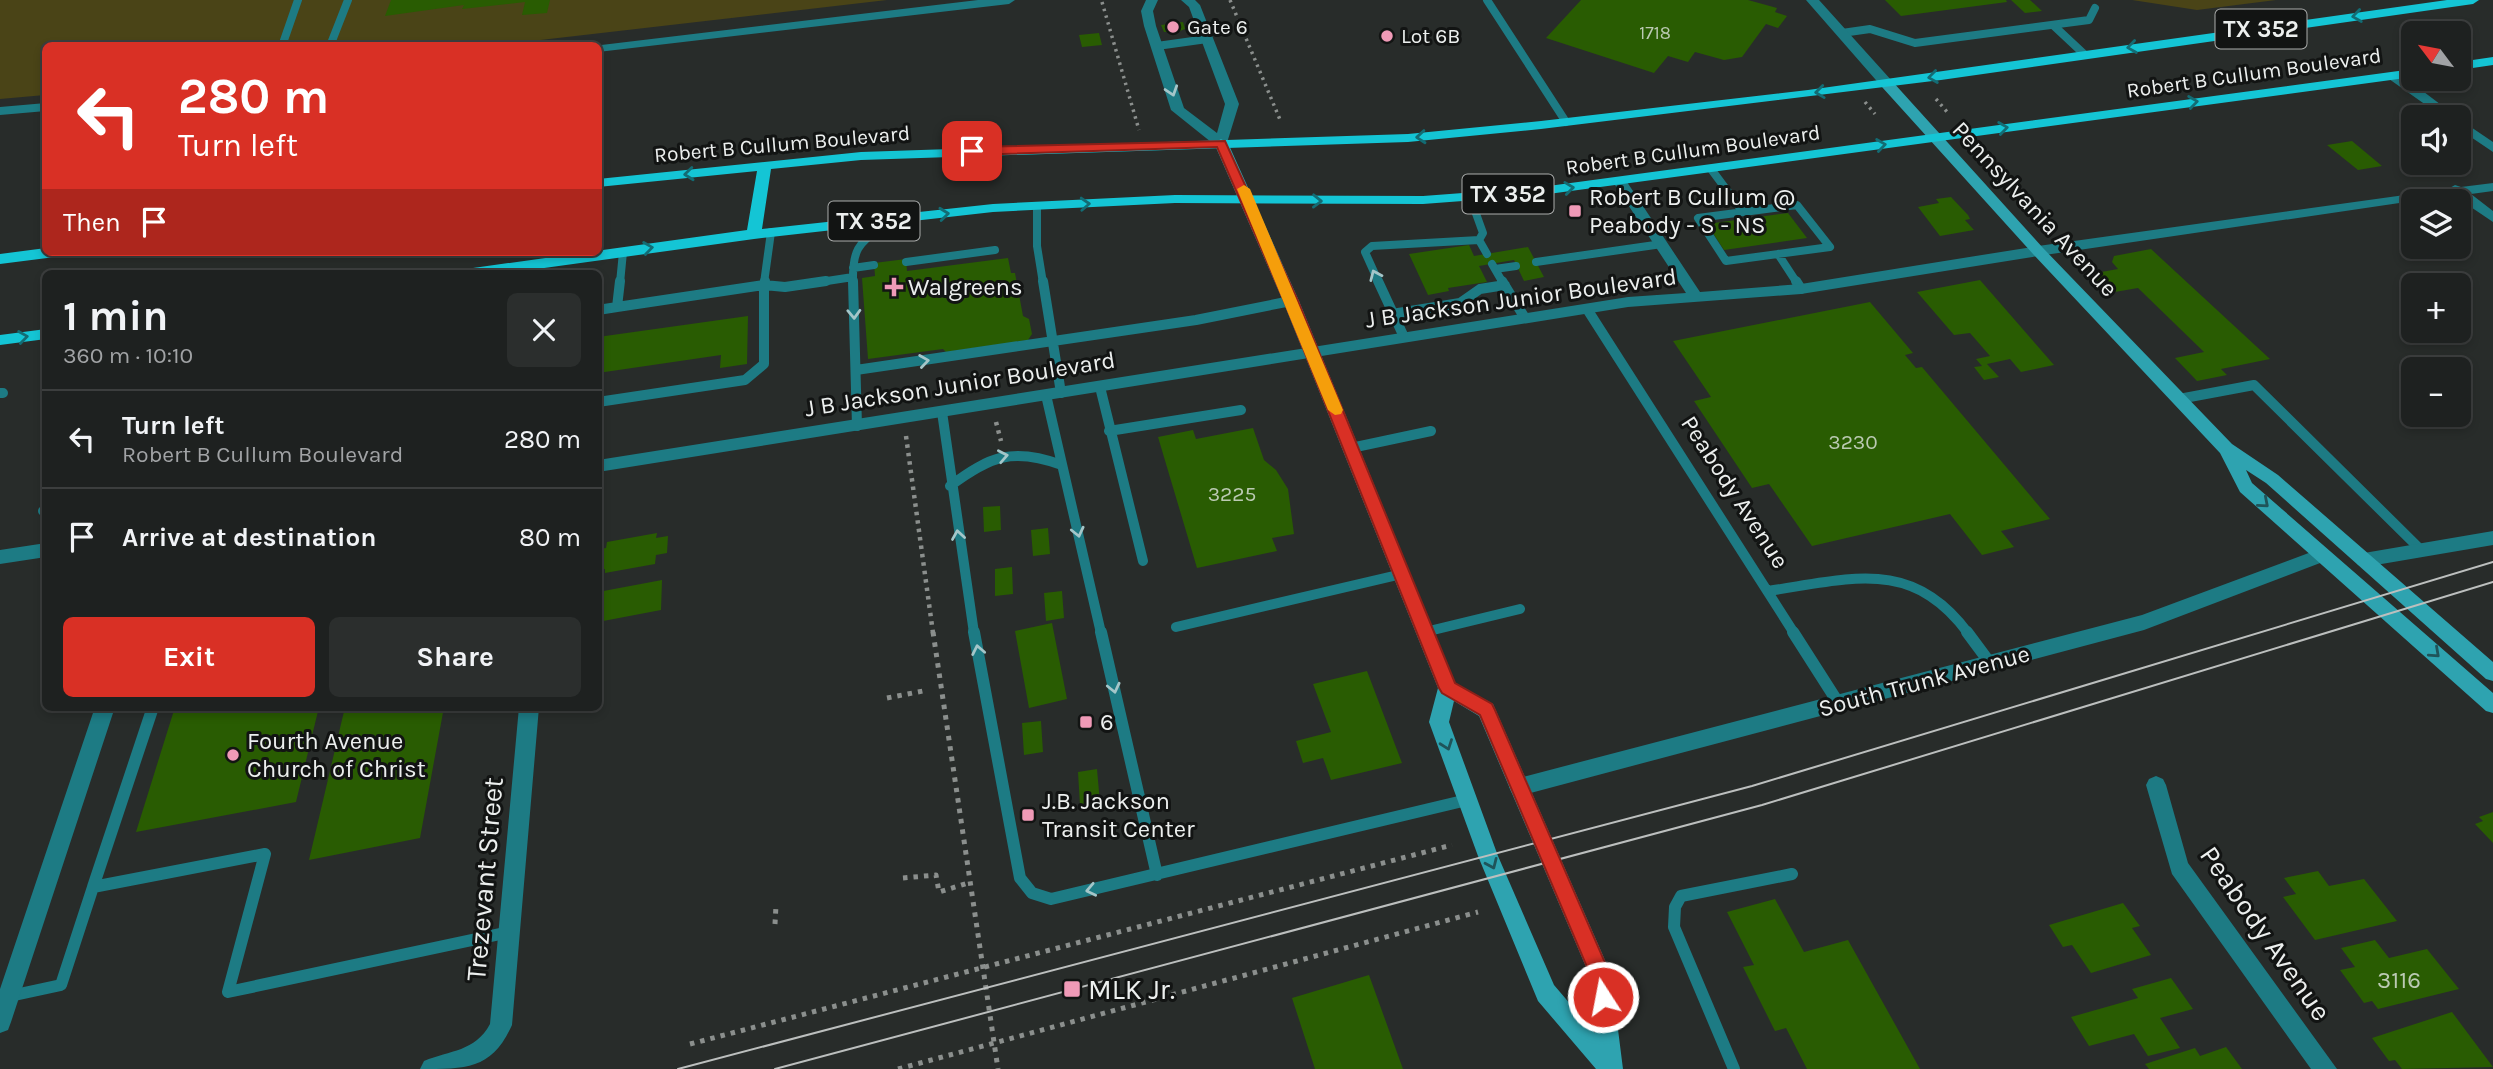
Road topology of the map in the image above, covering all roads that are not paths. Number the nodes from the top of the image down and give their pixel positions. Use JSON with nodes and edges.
{"nodes":[{"id":1,"x":298,"y":0,"type":"edge"},
{"id":2,"x":348,"y":0,"type":"edge"},
{"id":3,"x":1009,"y":0,"type":"edge"},
{"id":4,"x":1152,"y":0,"type":"edge"},
{"id":5,"x":1187,"y":0,"type":"edge"},
{"id":6,"x":1487,"y":0,"type":"edge"},
{"id":7,"x":1812,"y":0,"type":"edge"},
{"id":8,"x":2473,"y":0,"type":"edge"},
{"id":9,"x":2095,"y":8,"type":"dead end"},
{"id":10,"x":2053,"y":25,"type":"junction"},
{"id":11,"x":1842,"y":33,"type":"junction"},
{"id":12,"x":1207,"y":39,"type":"junction"},
{"id":13,"x":283,"y":42,"type":"edge"},
{"id":14,"x":332,"y":42,"type":"edge"},
{"id":15,"x":1157,"y":46,"type":"junction"},
{"id":16,"x":602,"y":48,"type":"edge"},
{"id":17,"x":2084,"y":54,"type":"junction"},
{"id":18,"x":2493,"y":61,"type":"edge"},
{"id":19,"x":2471,"y":64,"type":"edge"},
{"id":20,"x":2401,"y":75,"type":"edge"},
{"id":21,"x":2394,"y":76,"type":"junction"},
{"id":22,"x":1887,"y":84,"type":"junction"},
{"id":23,"x":2434,"y":105,"type":"edge"},
{"id":24,"x":42,"y":107,"type":"edge"},
{"id":25,"x":0,"y":111,"type":"edge"},
{"id":26,"x":1566,"y":122,"type":"junction"},
{"id":27,"x":2471,"y":132,"type":"edge"},
{"id":28,"x":1935,"y":137,"type":"junction"},
{"id":29,"x":1221,"y":143,"type":"junction"},
{"id":30,"x":2493,"y":148,"type":"edge"},
{"id":31,"x":765,"y":165,"type":"junction"},
{"id":32,"x":1711,"y":169,"type":"junction"},
{"id":33,"x":1620,"y":182,"type":"junction"},
{"id":34,"x":602,"y":183,"type":"edge"},
{"id":35,"x":2493,"y":187,"type":"edge"},
{"id":36,"x":2455,"y":189,"type":"edge"},
{"id":37,"x":1470,"y":197,"type":"junction"},
{"id":38,"x":2401,"y":197,"type":"edge"},
{"id":39,"x":1249,"y":200,"type":"junction"},
{"id":40,"x":2471,"y":201,"type":"edge"},
{"id":41,"x":1037,"y":206,"type":"junction"},
{"id":42,"x":1743,"y":212,"type":"junction"},
{"id":43,"x":2493,"y":218,"type":"edge"},
{"id":44,"x":892,"y":219,"type":"junction"},
{"id":45,"x":771,"y":232,"type":"junction"},
{"id":46,"x":754,"y":234,"type":"junction"},
{"id":47,"x":1479,"y":240,"type":"junction"},
{"id":48,"x":1662,"y":244,"type":"junction"},
{"id":49,"x":995,"y":250,"type":"dead end"},
{"id":50,"x":2038,"y":251,"type":"junction"},
{"id":51,"x":623,"y":252,"type":"junction"},
{"id":52,"x":42,"y":254,"type":"edge"},
{"id":53,"x":1487,"y":254,"type":"dead end"},
{"id":54,"x":1777,"y":254,"type":"junction"},
{"id":55,"x":602,"y":255,"type":"edge"},
{"id":56,"x":594,"y":256,"type":"edge"},
{"id":57,"x":0,"y":259,"type":"edge"},
{"id":58,"x":906,"y":261,"type":"dead end"},
{"id":59,"x":1536,"y":262,"type":"dead end"},
{"id":60,"x":874,"y":265,"type":"dead end"},
{"id":61,"x":1516,"y":266,"type":"dead end"},
{"id":62,"x":852,"y":268,"type":"junction"},
{"id":63,"x":494,"y":270,"type":"edge"},
{"id":64,"x":764,"y":285,"type":"junction"},
{"id":65,"x":1506,"y":285,"type":"junction"},
{"id":66,"x":1801,"y":289,"type":"junction"},
{"id":67,"x":1697,"y":298,"type":"junction"},
{"id":68,"x":1291,"y":301,"type":"junction"},
{"id":69,"x":617,"y":307,"type":"junction"},
{"id":70,"x":602,"y":309,"type":"edge"},
{"id":71,"x":1587,"y":309,"type":"junction"},
{"id":72,"x":1392,"y":314,"type":"junction"},
{"id":73,"x":1525,"y":318,"type":"junction"},
{"id":74,"x":42,"y":335,"type":"edge"},
{"id":75,"x":1404,"y":337,"type":"junction"},
{"id":76,"x":0,"y":340,"type":"edge"},
{"id":77,"x":1053,"y":342,"type":"junction"},
{"id":78,"x":1312,"y":353,"type":"junction"},
{"id":79,"x":856,"y":370,"type":"junction"},
{"id":80,"x":1100,"y":387,"type":"junction"},
{"id":81,"x":1053,"y":394,"type":"junction"},
{"id":82,"x":2179,"y":399,"type":"junction"},
{"id":83,"x":602,"y":401,"type":"edge"},
{"id":84,"x":1241,"y":410,"type":"dead end"},
{"id":85,"x":942,"y":412,"type":"junction"},
{"id":86,"x":857,"y":426,"type":"junction"},
{"id":87,"x":1109,"y":431,"type":"junction"},
{"id":88,"x":1431,"y":431,"type":"dead end"},
{"id":89,"x":1351,"y":448,"type":"junction"},
{"id":90,"x":2226,"y":448,"type":"junction"},
{"id":91,"x":602,"y":465,"type":"edge"},
{"id":92,"x":1062,"y":465,"type":"junction"},
{"id":93,"x":950,"y":486,"type":"junction"},
{"id":94,"x":2493,"y":538,"type":"edge"},
{"id":95,"x":2420,"y":549,"type":"junction"},
{"id":96,"x":42,"y":551,"type":"edge"},
{"id":97,"x":2322,"y":555,"type":"junction"},
{"id":98,"x":0,"y":557,"type":"edge"},
{"id":99,"x":2364,"y":560,"type":"junction"},
{"id":100,"x":1143,"y":561,"type":"dead end"},
{"id":101,"x":1402,"y":574,"type":"junction"},
{"id":102,"x":1768,"y":591,"type":"junction"},
{"id":103,"x":1520,"y":609,"type":"dead end"},
{"id":104,"x":1176,"y":627,"type":"dead end"},
{"id":105,"x":1425,"y":632,"type":"junction"},
{"id":106,"x":1990,"y":663,"type":"junction"},
{"id":107,"x":2493,"y":673,"type":"edge"},
{"id":108,"x":1448,"y":688,"type":"junction"},
{"id":109,"x":1839,"y":704,"type":"junction"},
{"id":110,"x":2493,"y":705,"type":"edge"},
{"id":111,"x":104,"y":711,"type":"edge"},
{"id":112,"x":152,"y":711,"type":"edge"},
{"id":113,"x":529,"y":711,"type":"edge"},
{"id":114,"x":2156,"y":785,"type":"dead end"},
{"id":115,"x":1519,"y":787,"type":"junction"},
{"id":116,"x":1467,"y":800,"type":"junction"},
{"id":117,"x":1792,"y":874,"type":"dead end"},
{"id":118,"x":1157,"y":875,"type":"junction"},
{"id":119,"x":93,"y":887,"type":"junction"},
{"id":120,"x":509,"y":932,"type":"junction"},
{"id":121,"x":10,"y":996,"type":"junction"},
{"id":122,"x":0,"y":1022,"type":"edge"},
{"id":123,"x":432,"y":1069,"type":"edge"},
{"id":124,"x":1611,"y":1069,"type":"edge"},
{"id":125,"x":1734,"y":1069,"type":"edge"},
{"id":126,"x":2325,"y":1069,"type":"edge"}],
"edges":[{"from":1,"to":13,"type":"lane"},
{"from":2,"to":14,"type":"lane"},
{"from":3,"to":16,"type":"street"},
{"from":4,"to":15,"type":"street"},
{"from":5,"to":12,"type":"street"},
{"from":6,"to":26,"type":"lane"},
{"from":7,"to":11,"type":"street","name":"Pennsylvania Avenue"},
{"from":8,"to":17,"type":"main road","name":"Robert B Cullum Boulevard","number":"TX 352","one_way":true},
{"from":9,"to":10,"type":"lane"},
{"from":10,"to":11,"type":"lane"},
{"from":10,"to":17,"type":"lane"},
{"from":11,"to":22,"type":"street","name":"Pennsylvania Avenue"},
{"from":12,"to":15,"type":"lane"},
{"from":12,"to":29,"type":"street"},
{"from":15,"to":29,"type":"street","one_way":true},
{"from":17,"to":22,"type":"main road","name":"Robert B Cullum Boulevard","number":"TX 352","one_way":true},
{"from":18,"to":19,"type":"main road"},
{"from":20,"to":21,"type":"main road","name":"Robert B Cullum Boulevard","number":"TX 352"},
{"from":21,"to":23,"type":"street"},
{"from":28,"to":21,"type":"main road","name":"Robert B Cullum Boulevard","number":"TX 352","one_way":true},
{"from":22,"to":26,"type":"main road","name":"Robert B Cullum Boulevard","number":"TX 352","one_way":true},
{"from":22,"to":28,"type":"main road","name":"Pennsylvania Avenue"},
{"from":24,"to":25,"type":"street"},
{"from":26,"to":29,"type":"main road","name":"Robert B Cullum Boulevard","number":"TX 352","one_way":true},
{"from":27,"to":30,"type":"street"},
{"from":32,"to":28,"type":"main road","name":"Robert B Cullum Boulevard","number":"TX 352","one_way":true},
{"from":28,"to":50,"type":"main road","name":"Pennsylvania Avenue"},
{"from":29,"to":31,"type":"main road","name":"Robert B Cullum Boulevard","number":"TX 352"},
{"from":29,"to":39,"type":"main road"},
{"from":31,"to":34,"type":"main road","name":"Robert B Cullum Boulevard","number":"TX 352","one_way":true},
{"from":31,"to":46,"type":"main road"},
{"from":32,"to":33,"type":"main road","name":"Robert B Cullum Boulevard","number":"TX 352"},
{"from":32,"to":42,"type":"lane"},
{"from":37,"to":33,"type":"main road","name":"Robert B Cullum Boulevard","number":"TX 352","one_way":true},
{"from":33,"to":48,"type":"street"},
{"from":35,"to":36,"type":"street","name":"J B Jackson Junior Boulevard"},
{"from":39,"to":37,"type":"main road","name":"Robert B Cullum Boulevard","number":"TX 352","one_way":true},
{"from":37,"to":47,"type":"lane"},
{"from":38,"to":50,"type":"street","name":"J B Jackson Junior Boulevard"},
{"from":41,"to":39,"type":"main road","name":"Robert B Cullum Boulevard","number":"TX 352","one_way":true},
{"from":39,"to":68,"type":"main road"},
{"from":40,"to":43,"type":"street"},
{"from":44,"to":41,"type":"main road","name":"Robert B Cullum Boulevard","number":"TX 352","one_way":true},
{"from":41,"to":77,"type":"lane"},
{"from":42,"to":54,"type":"lane"},
{"from":42,"to":54,"type":"lane"},
{"from":44,"to":45,"type":"main road","name":"Robert B Cullum Boulevard","number":"TX 352"},
{"from":44,"to":62,"type":"lane"},
{"from":45,"to":46,"type":"main road","name":"Robert B Cullum Boulevard","number":"TX 352"},
{"from":45,"to":64,"type":"lane"},
{"from":51,"to":46,"type":"main road","name":"Robert B Cullum Boulevard","number":"TX 352","one_way":true},
{"from":47,"to":53,"type":"lane"},
{"from":72,"to":47,"type":"lane","one_way":true},
{"from":48,"to":59,"type":"lane"},
{"from":48,"to":67,"type":"street"},
{"from":49,"to":58,"type":"lane"},
{"from":50,"to":66,"type":"street","name":"J B Jackson Junior Boulevard"},
{"from":50,"to":82,"type":"main road","name":"Pennsylvania Avenue"},
{"from":51,"to":55,"type":"main road","name":"Robert B Cullum Boulevard","number":"TX 352"},
{"from":51,"to":69,"type":"lane"},
{"from":52,"to":57,"type":"main road"},
{"from":54,"to":66,"type":"lane"},
{"from":56,"to":63,"type":"main road","name":"Robert B Cullum Boulevard","number":"TX 352"},
{"from":60,"to":62,"type":"lane"},
{"from":61,"to":65,"type":"lane"},
{"from":62,"to":64,"type":"lane"},
{"from":62,"to":79,"type":"lane","one_way":true},
{"from":64,"to":69,"type":"lane"},
{"from":64,"to":83,"type":"lane"},
{"from":65,"to":72,"type":"lane"},
{"from":65,"to":73,"type":"lane"},
{"from":66,"to":67,"type":"street","name":"J B Jackson Junior Boulevard"},
{"from":67,"to":71,"type":"street","name":"J B Jackson Junior Boulevard"},
{"from":68,"to":77,"type":"lane"},
{"from":68,"to":78,"type":"main road"},
{"from":69,"to":70,"type":"lane"},
{"from":71,"to":73,"type":"street","name":"J B Jackson Junior Boulevard"},
{"from":71,"to":102,"type":"lane","name":"Peabody Avenue"},
{"from":72,"to":75,"type":"lane"},
{"from":73,"to":75,"type":"street","name":"J B Jackson Junior Boulevard"},
{"from":76,"to":74,"type":"main road","one_way":true},
{"from":75,"to":78,"type":"street","name":"J B Jackson Junior Boulevard"},
{"from":79,"to":77,"type":"lane","one_way":true},
{"from":77,"to":81,"type":"lane"},
{"from":78,"to":80,"type":"street","name":"J B Jackson Junior Boulevard"},
{"from":78,"to":89,"type":"main road"},
{"from":79,"to":86,"type":"lane"},
{"from":80,"to":81,"type":"street","name":"J B Jackson Junior Boulevard"},
{"from":80,"to":87,"type":"lane"},
{"from":81,"to":85,"type":"street","name":"J B Jackson Junior Boulevard"},
{"from":81,"to":92,"type":"lane"},
{"from":82,"to":90,"type":"main road","name":"Pennsylvania Avenue"},
{"from":82,"to":95,"type":"lane"},
{"from":84,"to":87,"type":"lane"},
{"from":85,"to":86,"type":"street","name":"J B Jackson Junior Boulevard"},
{"from":85,"to":93,"type":"lane"},
{"from":86,"to":91,"type":"street","name":"J B Jackson Junior Boulevard"},
{"from":87,"to":100,"type":"lane"},
{"from":88,"to":89,"type":"lane"},
{"from":89,"to":101,"type":"main road"},
{"from":90,"to":97,"type":"main road","name":"Pennsylvania Avenue","one_way":true},
{"from":90,"to":99,"type":"main road","name":"Pennsylvania Avenue"},
{"from":93,"to":92,"type":"lane","one_way":true},
{"from":92,"to":118,"type":"lane","one_way":true},
{"from":118,"to":93,"type":"lane","one_way":true},
{"from":94,"to":95,"type":"street"},
{"from":95,"to":99,"type":"street"},
{"from":96,"to":98,"type":"street"},
{"from":97,"to":106,"type":"street","name":"South Trunk Avenue"},
{"from":97,"to":110,"type":"main road","name":"Pennsylvania Avenue","one_way":true},
{"from":99,"to":107,"type":"main road","name":"Pennsylvania Avenue"},
{"from":101,"to":104,"type":"lane"},
{"from":101,"to":105,"type":"main road"},
{"from":102,"to":106,"type":"lane"},
{"from":102,"to":109,"type":"lane","name":"Peabody Avenue"},
{"from":103,"to":105,"type":"lane"},
{"from":105,"to":108,"type":"main road"},
{"from":106,"to":109,"type":"street","name":"South Trunk Avenue"},
{"from":108,"to":115,"type":"main road"},
{"from":108,"to":116,"type":"main road","one_way":true},
{"from":109,"to":115,"type":"street","name":"South Trunk Avenue"},
{"from":111,"to":121,"type":"street"},
{"from":112,"to":119,"type":"lane"},
{"from":113,"to":120,"type":"street","name":"Trezevant Street"},
{"from":114,"to":126,"type":"street","name":"Peabody Avenue"},
{"from":115,"to":124,"type":"main road"},
{"from":116,"to":118,"type":"lane"},
{"from":116,"to":124,"type":"main road","one_way":true},
{"from":117,"to":125,"type":"lane"},
{"from":119,"to":120,"type":"lane"},
{"from":119,"to":121,"type":"lane"},
{"from":120,"to":123,"type":"street","name":"Trezevant Street"},
{"from":121,"to":122,"type":"street"}]}
